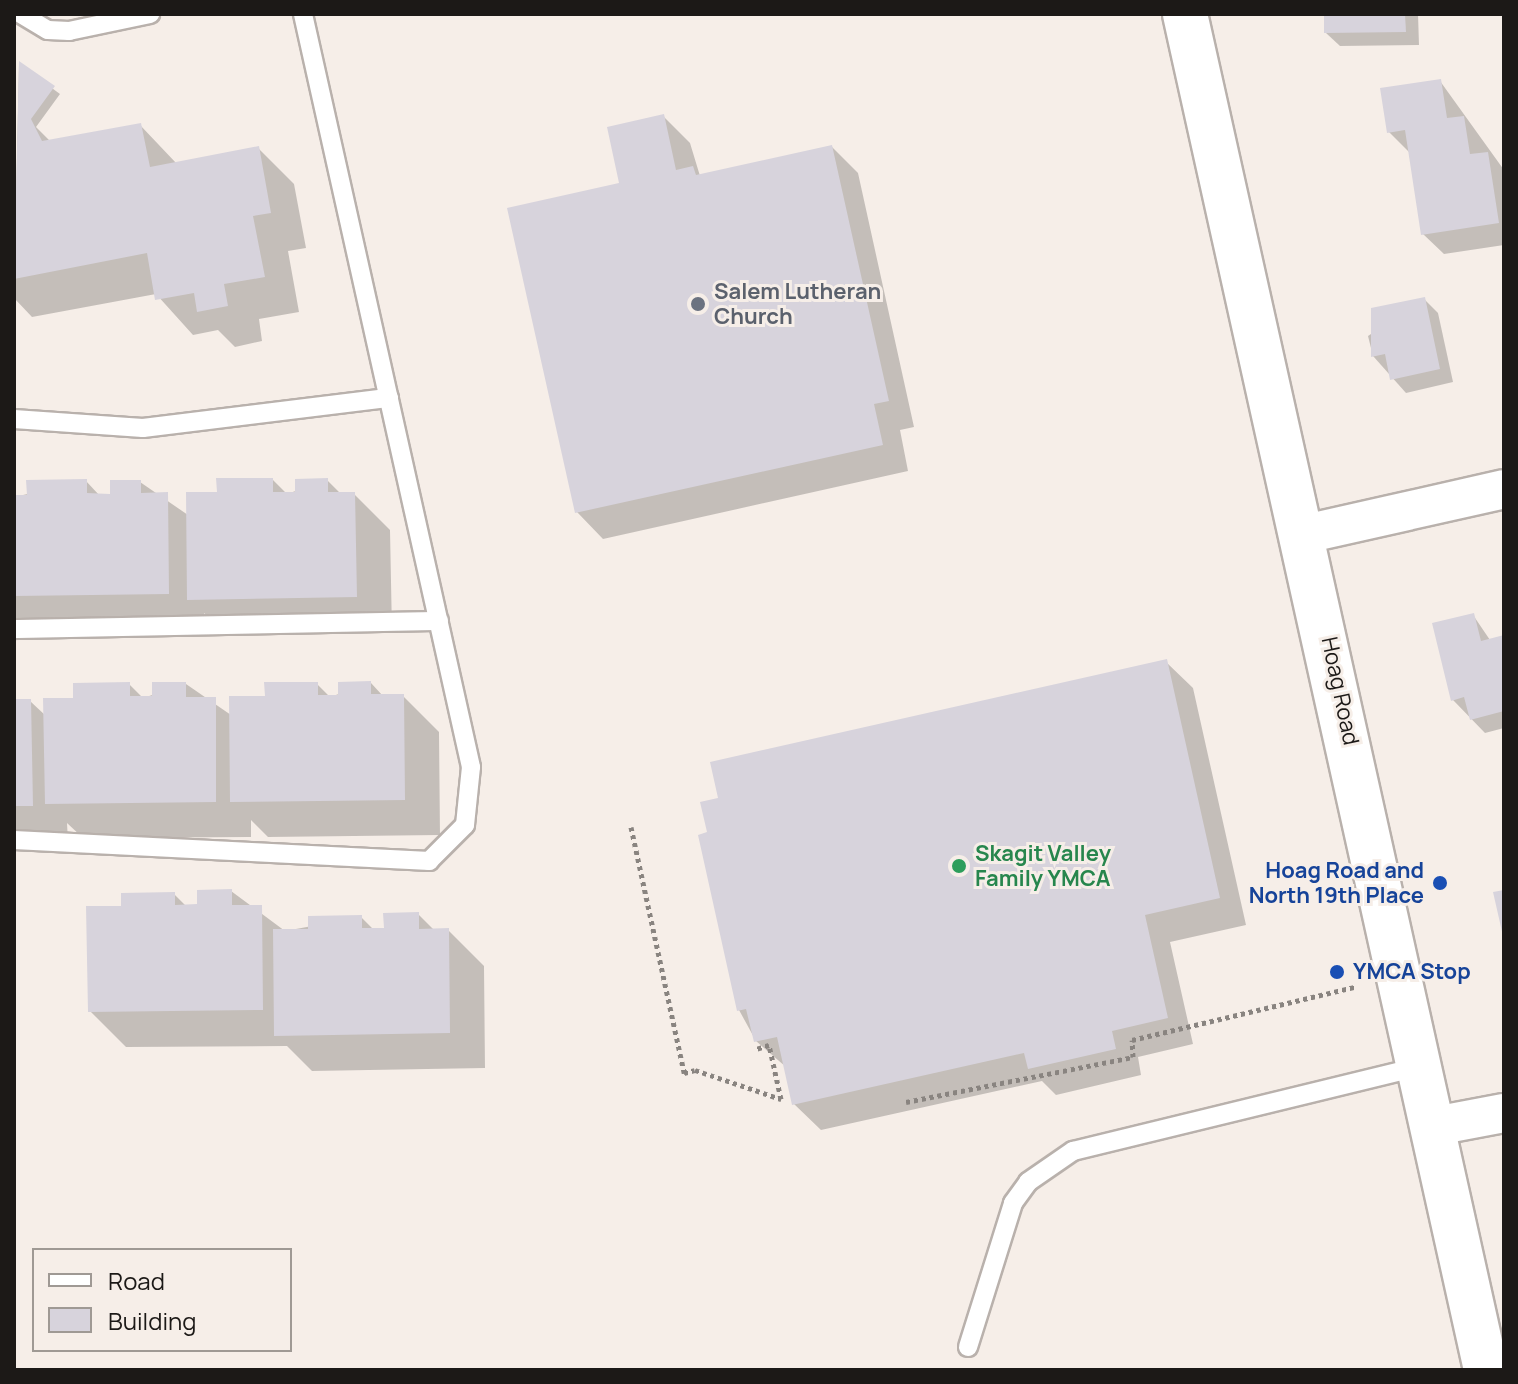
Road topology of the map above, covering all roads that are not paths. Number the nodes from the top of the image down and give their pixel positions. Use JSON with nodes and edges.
{"nodes":[{"id":1,"x":21,"y":14,"type":"edge"},
{"id":2,"x":150,"y":14,"type":"edge"},
{"id":3,"x":303,"y":14,"type":"edge"},
{"id":4,"x":1185,"y":14,"type":"edge"},
{"id":5,"x":389,"y":398,"type":"junction"},
{"id":6,"x":14,"y":419,"type":"edge"},
{"id":7,"x":1504,"y":489,"type":"edge"},
{"id":8,"x":1305,"y":534,"type":"junction"},
{"id":9,"x":439,"y":621,"type":"junction"},
{"id":10,"x":14,"y":629,"type":"edge"},
{"id":11,"x":14,"y":840,"type":"edge"},
{"id":12,"x":1422,"y":1066,"type":"junction"},
{"id":13,"x":1504,"y":1113,"type":"edge"},
{"id":14,"x":1435,"y":1126,"type":"junction"},
{"id":15,"x":968,"y":1347,"type":"dead end"},
{"id":16,"x":1486,"y":1370,"type":"edge"}],
"edges":[{"from":1,"to":2,"type":"lane"},
{"from":3,"to":5,"type":"lane"},
{"from":4,"to":8,"type":"street","name":"Hoag Road"},
{"from":5,"to":6,"type":"lane"},
{"from":5,"to":9,"type":"lane"},
{"from":7,"to":8,"type":"street"},
{"from":8,"to":12,"type":"street","name":"Hoag Road"},
{"from":9,"to":10,"type":"lane"},
{"from":9,"to":11,"type":"lane"},
{"from":12,"to":14,"type":"street","name":"Hoag Road"},
{"from":12,"to":15,"type":"lane"},
{"from":13,"to":14,"type":"street"},
{"from":14,"to":16,"type":"street","name":"Hoag Road"}]}
